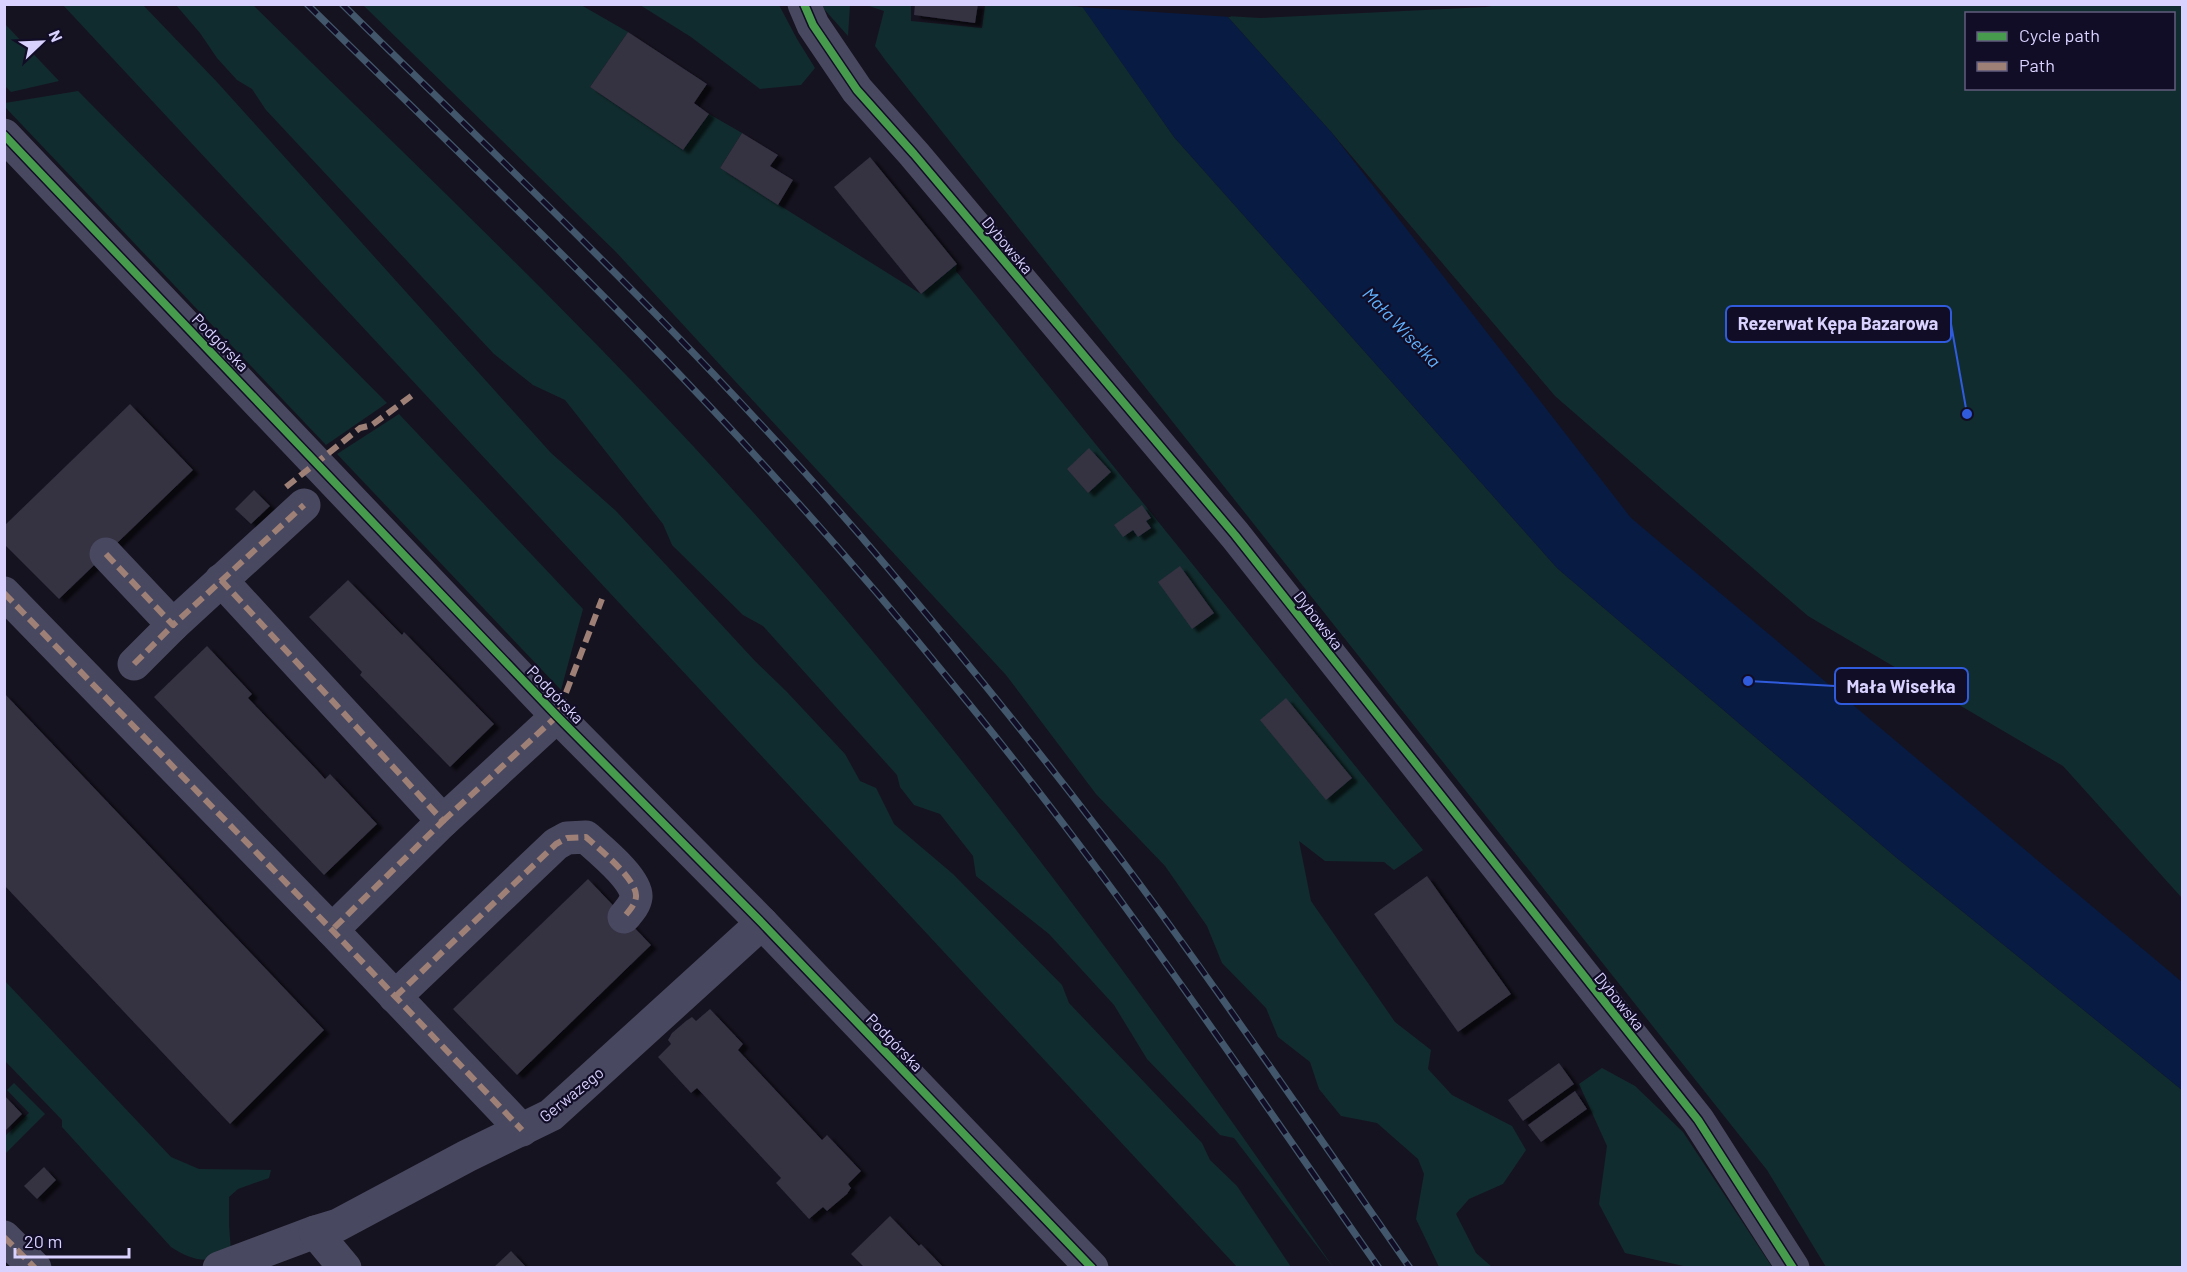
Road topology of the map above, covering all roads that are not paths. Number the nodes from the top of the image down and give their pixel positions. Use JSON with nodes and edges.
{"nodes":[{"id":1,"x":804,"y":4,"type":"edge"},
{"id":2,"x":4,"y":135,"type":"edge"},
{"id":3,"x":304,"y":505,"type":"dead end"},
{"id":4,"x":106,"y":554,"type":"dead end"},
{"id":5,"x":221,"y":580,"type":"junction"},
{"id":6,"x":4,"y":593,"type":"edge"},
{"id":7,"x":172,"y":625,"type":"junction"},
{"id":8,"x":134,"y":664,"type":"dead end"},
{"id":9,"x":557,"y":716,"type":"junction"},
{"id":10,"x":443,"y":822,"type":"junction"},
{"id":11,"x":624,"y":917,"type":"dead end"},
{"id":12,"x":762,"y":923,"type":"junction"},
{"id":13,"x":332,"y":930,"type":"junction"},
{"id":14,"x":394,"y":997,"type":"junction"},
{"id":15,"x":522,"y":1130,"type":"junction"},
{"id":16,"x":315,"y":1232,"type":"junction"},
{"id":17,"x":4,"y":1237,"type":"edge"},
{"id":18,"x":35,"y":1268,"type":"edge"},
{"id":19,"x":219,"y":1268,"type":"edge"},
{"id":20,"x":345,"y":1268,"type":"edge"},
{"id":21,"x":1092,"y":1268,"type":"edge"},
{"id":22,"x":1793,"y":1268,"type":"edge"}],
"edges":[{"from":1,"to":22,"type":"street","name":"Dybowska"},
{"from":2,"to":9,"type":"street","name":"Podgórska"},
{"from":3,"to":5,"type":"street"},
{"from":4,"to":7,"type":"street"},
{"from":5,"to":7,"type":"street"},
{"from":5,"to":10,"type":"street"},
{"from":6,"to":13,"type":"street"},
{"from":7,"to":8,"type":"street"},
{"from":9,"to":10,"type":"street"},
{"from":9,"to":12,"type":"street","name":"Podgórska"},
{"from":10,"to":13,"type":"street"},
{"from":11,"to":14,"type":"street"},
{"from":12,"to":15,"type":"street","name":"Gerwazego"},
{"from":12,"to":21,"type":"street","name":"Podgórska"},
{"from":13,"to":14,"type":"street"},
{"from":14,"to":15,"type":"street"},
{"from":15,"to":16,"type":"street","name":"Gerwazego"},
{"from":16,"to":19,"type":"street","name":"Gerwazego"},
{"from":16,"to":20,"type":"street"},
{"from":17,"to":18,"type":"street"}]}
